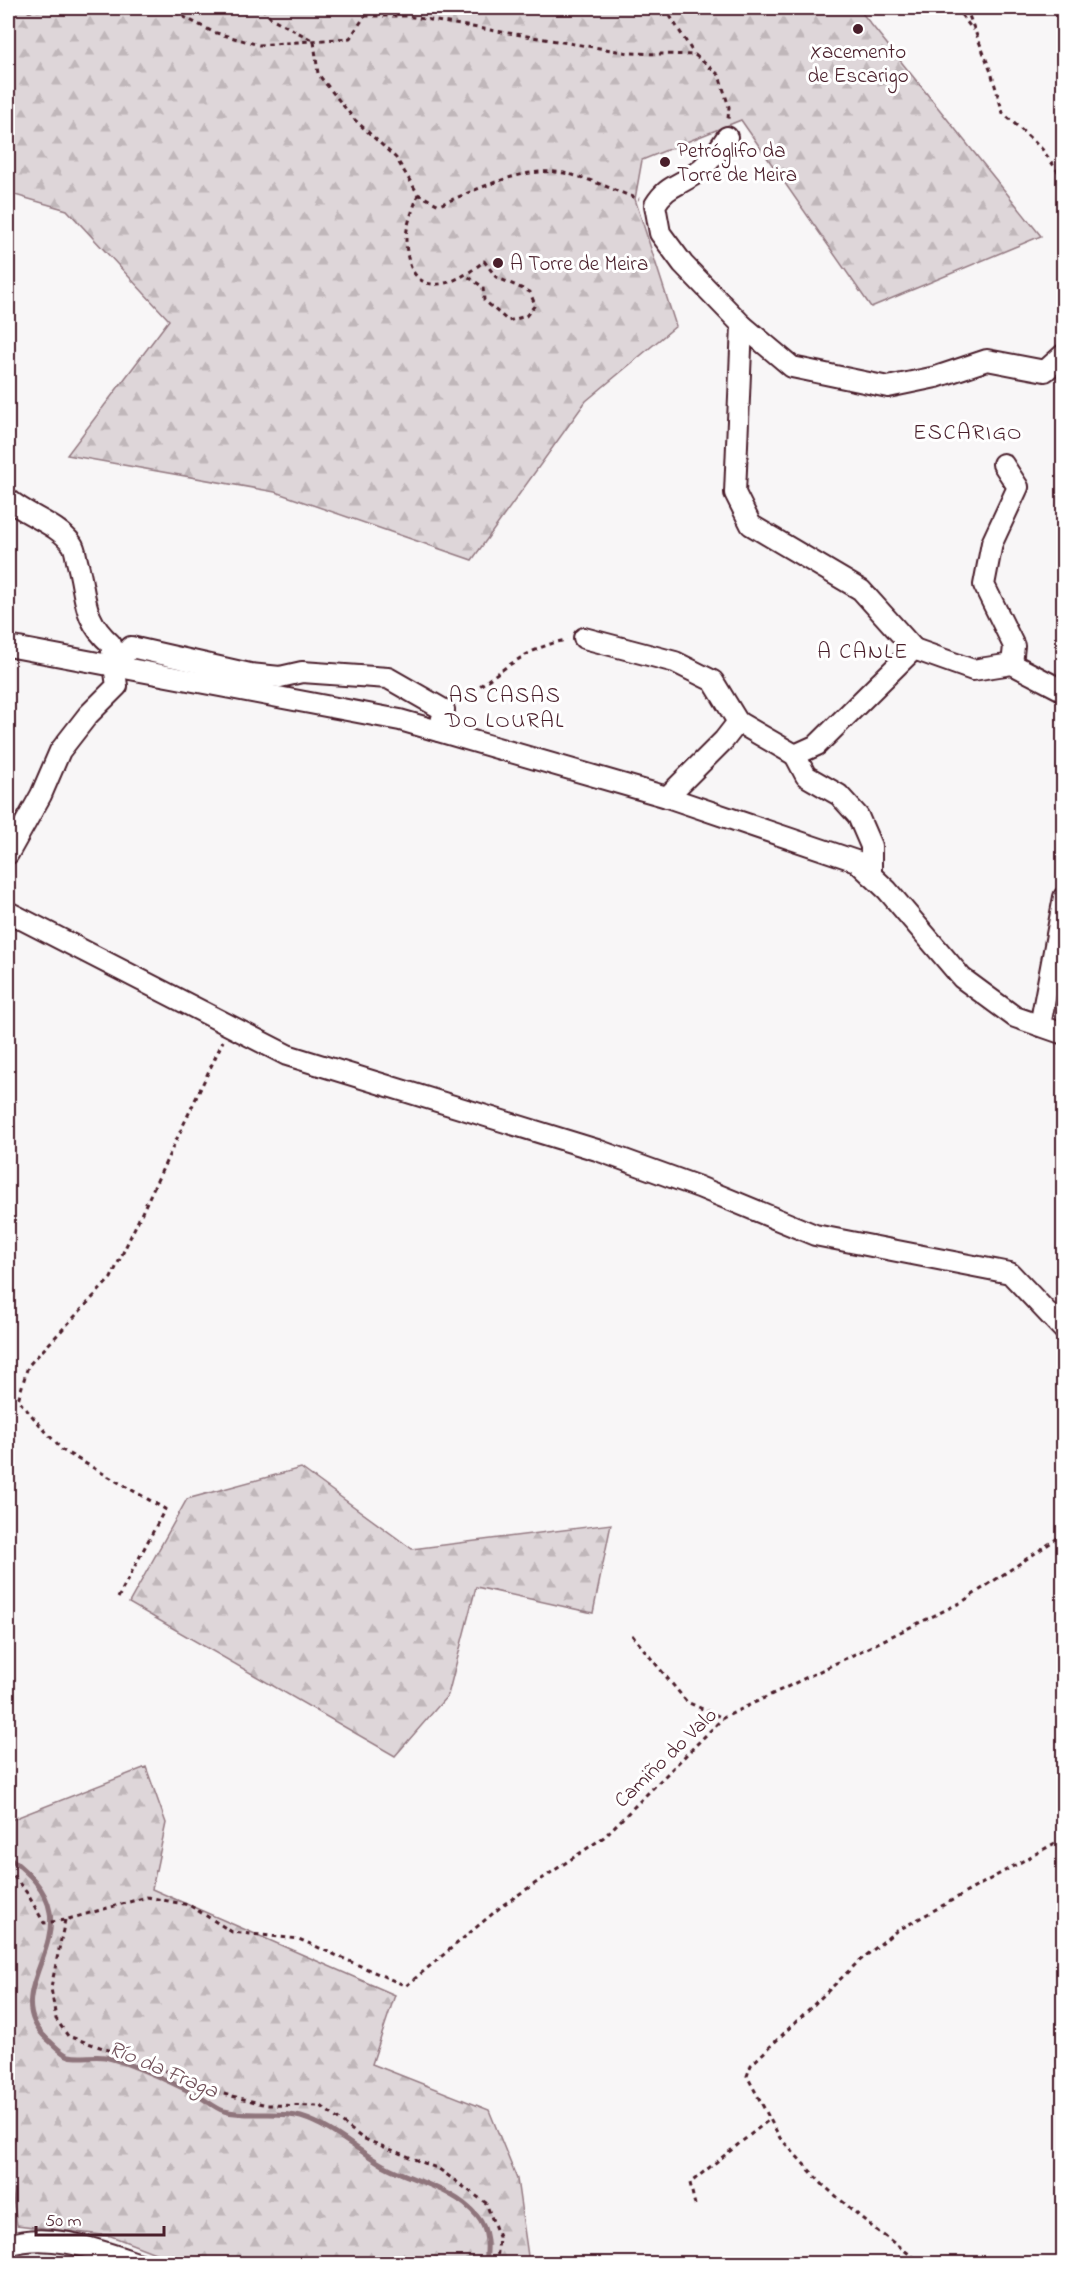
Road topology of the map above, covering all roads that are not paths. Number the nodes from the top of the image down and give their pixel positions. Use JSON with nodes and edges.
{"nodes":[{"id":1,"x":727,"y":137,"type":"road end"},
{"id":2,"x":742,"y":325,"type":"junction"},
{"id":3,"x":1064,"y":354,"type":"edge"},
{"id":4,"x":1003,"y":464,"type":"dead end"},
{"id":5,"x":8,"y":499,"type":"edge"},
{"id":6,"x":584,"y":638,"type":"road end"},
{"id":7,"x":8,"y":646,"type":"edge"},
{"id":8,"x":914,"y":649,"type":"junction"},
{"id":9,"x":1012,"y":664,"type":"junction"},
{"id":10,"x":114,"y":666,"type":"junction"},
{"id":11,"x":1064,"y":691,"type":"edge"},
{"id":12,"x":738,"y":722,"type":"junction"},
{"id":13,"x":439,"y":731,"type":"junction"},
{"id":14,"x":795,"y":756,"type":"junction"},
{"id":15,"x":667,"y":798,"type":"junction"},
{"id":16,"x":8,"y":854,"type":"edge"},
{"id":17,"x":871,"y":875,"type":"junction"},
{"id":18,"x":1064,"y":897,"type":"edge"},
{"id":19,"x":8,"y":912,"type":"edge"},
{"id":20,"x":1040,"y":1026,"type":"junction"},
{"id":21,"x":1064,"y":1034,"type":"edge"},
{"id":22,"x":1064,"y":1330,"type":"edge"},
{"id":23,"x":8,"y":2245,"type":"edge"},
{"id":24,"x":140,"y":2264,"type":"edge"}],
"edges":[{"from":1,"to":2,"type":"street"},
{"from":2,"to":3,"type":"street"},
{"from":2,"to":8,"type":"street"},
{"from":4,"to":9,"type":"street"},
{"from":5,"to":10,"type":"street"},
{"from":6,"to":12,"type":"street"},
{"from":7,"to":10,"type":"street"},
{"from":8,"to":9,"type":"street"},
{"from":8,"to":14,"type":"street"},
{"from":9,"to":11,"type":"street"},
{"from":10,"to":13,"type":"street"},
{"from":10,"to":13,"type":"street"},
{"from":10,"to":16,"type":"street"},
{"from":12,"to":14,"type":"street"},
{"from":12,"to":15,"type":"street"},
{"from":13,"to":15,"type":"street"},
{"from":14,"to":17,"type":"street"},
{"from":15,"to":17,"type":"street"},
{"from":17,"to":20,"type":"street"},
{"from":18,"to":20,"type":"street"},
{"from":19,"to":22,"type":"street"},
{"from":20,"to":21,"type":"street"},
{"from":23,"to":24,"type":"street"}]}
